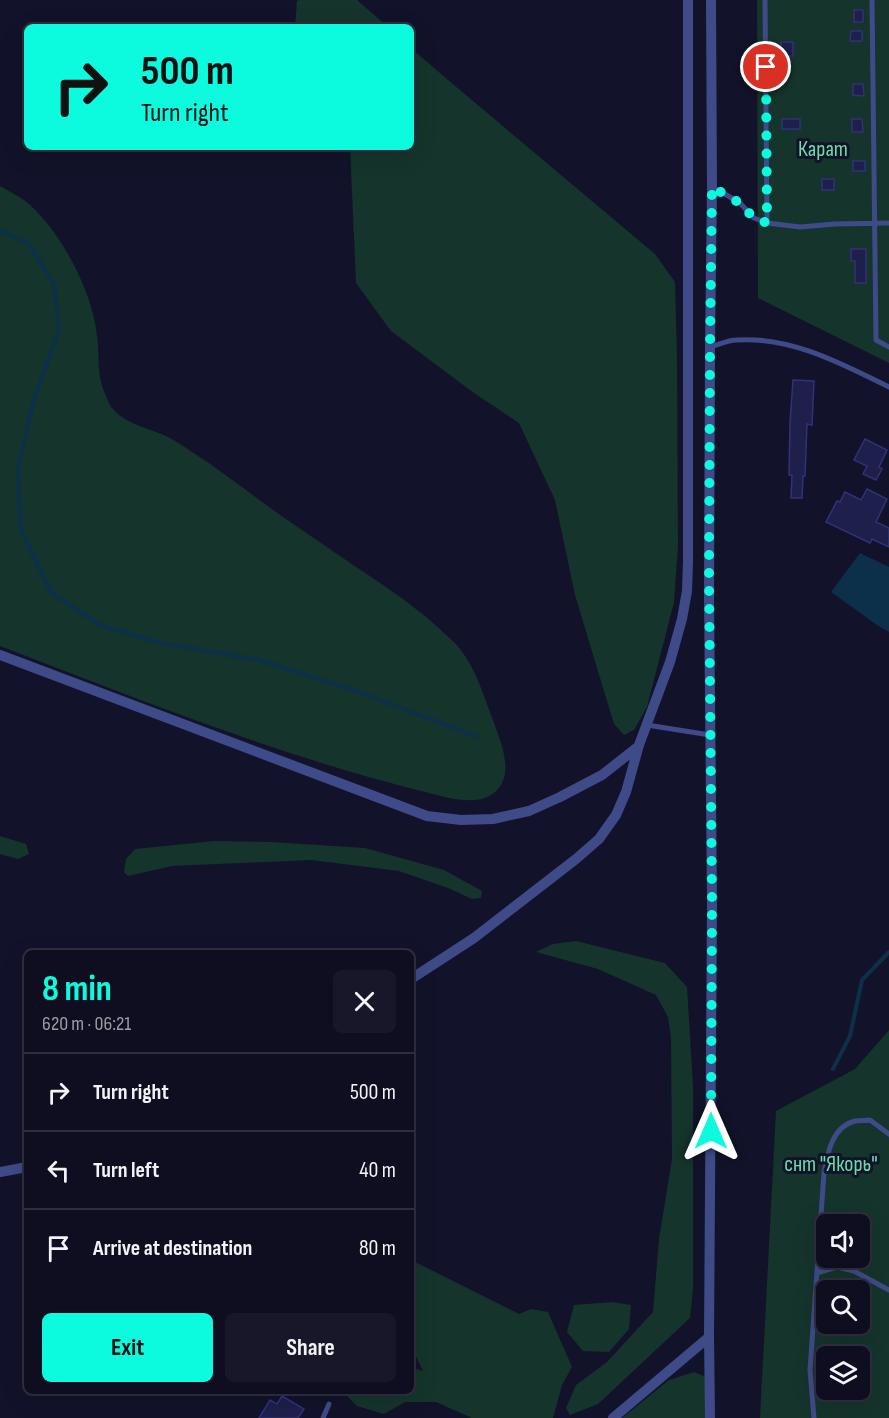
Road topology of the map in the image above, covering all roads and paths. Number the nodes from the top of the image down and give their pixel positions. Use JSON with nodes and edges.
{"nodes":[{"id":1,"x":688,"y":0,"type":"edge"},
{"id":2,"x":711,"y":0,"type":"edge"},
{"id":3,"x":765,"y":0,"type":"edge"},
{"id":4,"x":872,"y":0,"type":"edge"},
{"id":5,"x":712,"y":187,"type":"junction"},
{"id":6,"x":767,"y":223,"type":"junction"},
{"id":7,"x":874,"y":223,"type":"junction"},
{"id":8,"x":889,"y":223,"type":"edge"},
{"id":9,"x":710,"y":347,"type":"junction"},
{"id":10,"x":889,"y":347,"type":"edge"},
{"id":11,"x":889,"y":387,"type":"edge"},
{"id":12,"x":0,"y":655,"type":"edge"},
{"id":13,"x":647,"y":725,"type":"junction"},
{"id":14,"x":710,"y":735,"type":"junction"},
{"id":15,"x":639,"y":746,"type":"junction"},
{"id":16,"x":414,"y":977,"type":"edge"},
{"id":17,"x":889,"y":1134,"type":"edge"},
{"id":18,"x":24,"y":1168,"type":"edge"},
{"id":19,"x":0,"y":1172,"type":"edge"},
{"id":20,"x":817,"y":1273,"type":"junction"},
{"id":21,"x":889,"y":1290,"type":"edge"},
{"id":22,"x":709,"y":1337,"type":"junction"},
{"id":23,"x":329,"y":1404,"type":"dead end"},
{"id":24,"x":323,"y":1418,"type":"edge"},
{"id":25,"x":613,"y":1418,"type":"edge"},
{"id":26,"x":710,"y":1418,"type":"edge"},
{"id":27,"x":814,"y":1418,"type":"edge"}],
"edges":[{"from":1,"to":13,"type":"street"},
{"from":2,"to":5,"type":"street"},
{"from":3,"to":6,"type":"lane"},
{"from":4,"to":7,"type":"lane"},
{"from":5,"to":6,"type":"lane"},
{"from":5,"to":9,"type":"street"},
{"from":6,"to":7,"type":"lane"},
{"from":7,"to":8,"type":"lane"},
{"from":7,"to":10,"type":"lane"},
{"from":9,"to":11,"type":"lane"},
{"from":9,"to":14,"type":"street"},
{"from":12,"to":15,"type":"street"},
{"from":13,"to":14,"type":"lane"},
{"from":13,"to":15,"type":"street"},
{"from":14,"to":22,"type":"street"},
{"from":15,"to":16,"type":"street"},
{"from":17,"to":20,"type":"lane"},
{"from":18,"to":19,"type":"street"},
{"from":20,"to":21,"type":"lane"},
{"from":20,"to":27,"type":"lane"},
{"from":22,"to":25,"type":"street"},
{"from":22,"to":26,"type":"street"},
{"from":23,"to":24,"type":"lane"}]}
